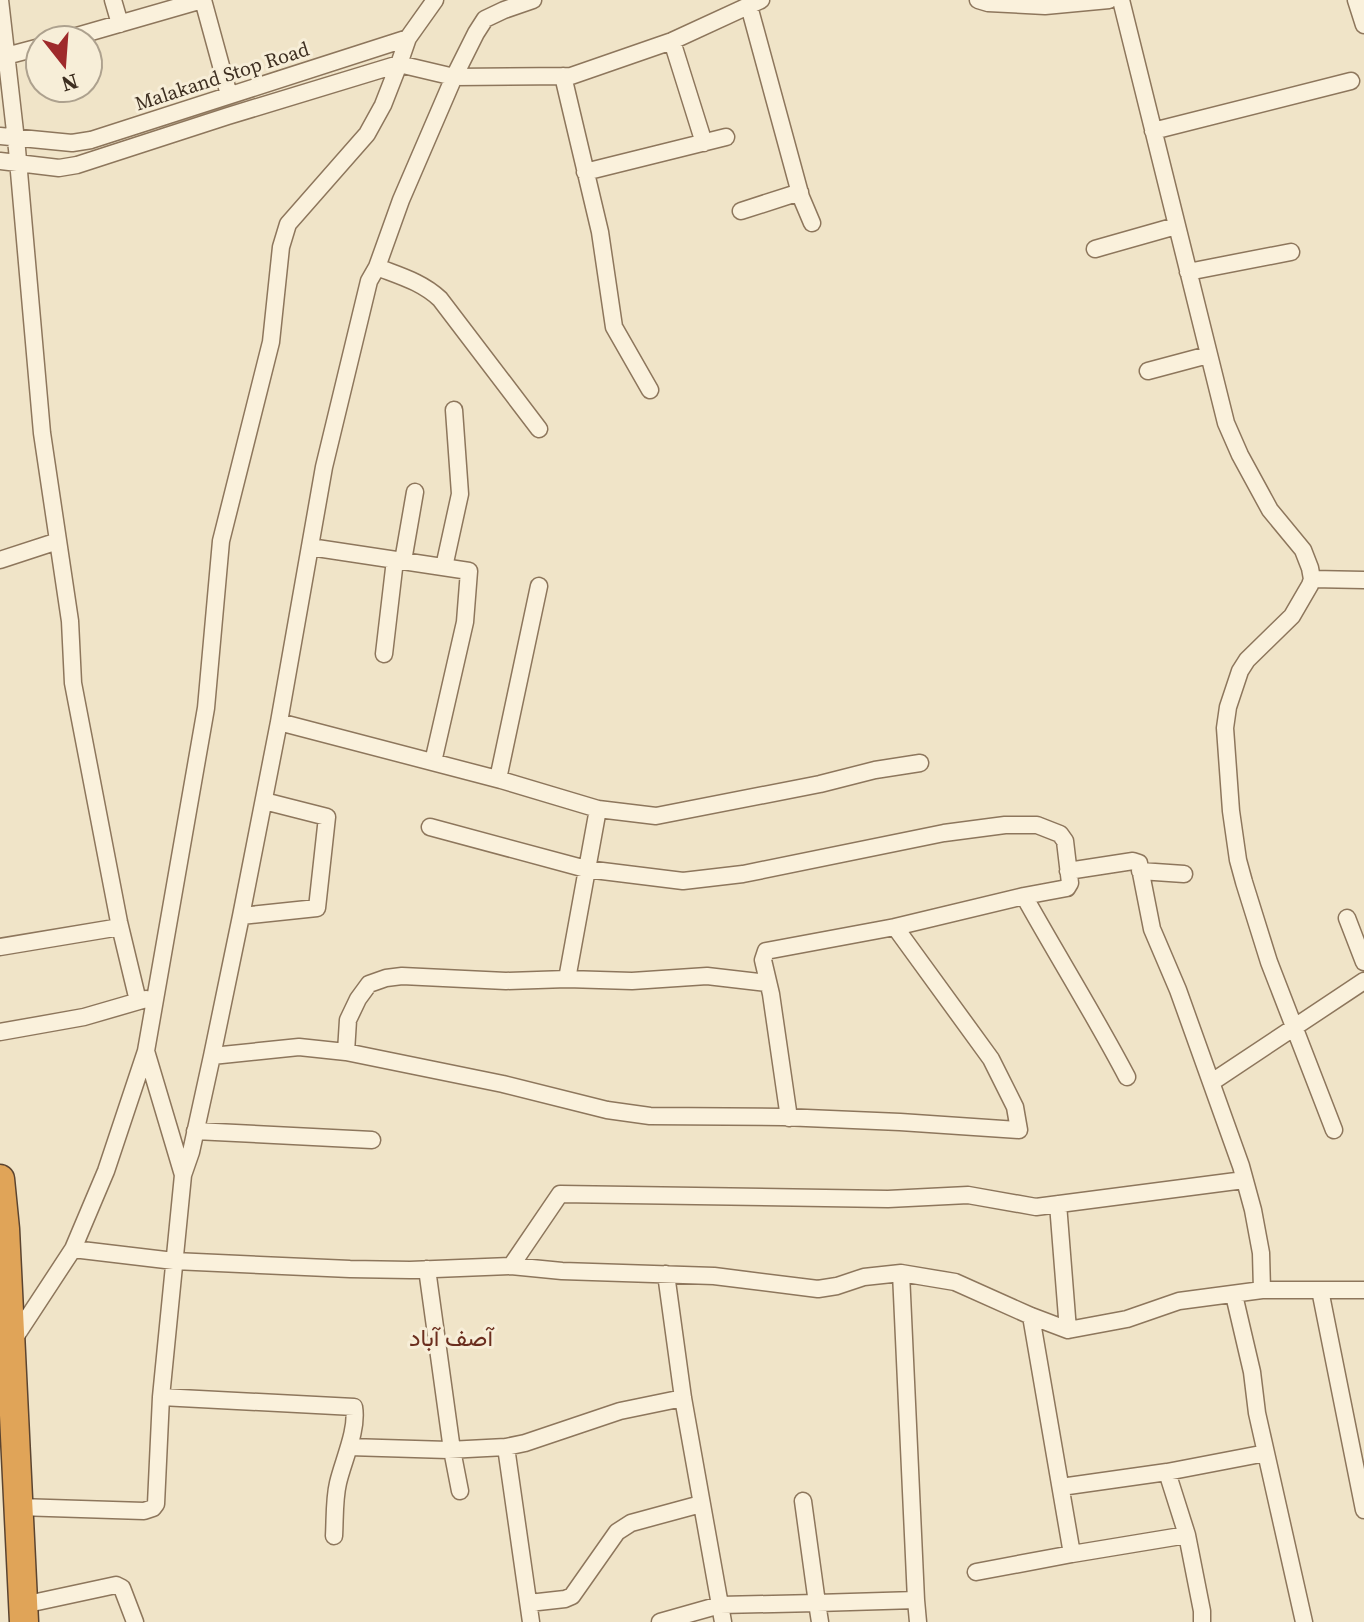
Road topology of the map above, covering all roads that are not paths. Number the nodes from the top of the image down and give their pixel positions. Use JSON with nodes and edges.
{"nodes":[{"id":1,"x":0,"y":0,"type":"edge"},
{"id":2,"x":113,"y":0,"type":"edge"},
{"id":3,"x":202,"y":0,"type":"edge"},
{"id":4,"x":435,"y":0,"type":"edge"},
{"id":5,"x":533,"y":0,"type":"edge"},
{"id":6,"x":978,"y":0,"type":"edge"},
{"id":7,"x":1109,"y":0,"type":"edge"},
{"id":8,"x":1121,"y":0,"type":"edge"},
{"id":9,"x":1356,"y":0,"type":"edge"},
{"id":10,"x":1019,"y":2,"type":"edge"},
{"id":11,"x":755,"y":3,"type":"edge"},
{"id":12,"x":120,"y":24,"type":"junction"},
{"id":13,"x":1364,"y":25,"type":"edge"},
{"id":14,"x":104,"y":28,"type":"edge"},
{"id":15,"x":408,"y":38,"type":"junction"},
{"id":16,"x":672,"y":41,"type":"junction"},
{"id":17,"x":24,"y":51,"type":"edge"},
{"id":18,"x":6,"y":56,"type":"junction"},
{"id":19,"x":399,"y":64,"type":"junction"},
{"id":20,"x":563,"y":76,"type":"junction"},
{"id":21,"x":454,"y":77,"type":"junction"},
{"id":22,"x":1351,"y":81,"type":"dead end"},
{"id":23,"x":229,"y":95,"type":"junction"},
{"id":24,"x":1153,"y":131,"type":"junction"},
{"id":25,"x":8,"y":137,"type":"edge"},
{"id":26,"x":726,"y":137,"type":"dead end"},
{"id":27,"x":704,"y":143,"type":"junction"},
{"id":28,"x":0,"y":161,"type":"edge"},
{"id":29,"x":19,"y":164,"type":"junction"},
{"id":30,"x":585,"y":172,"type":"junction"},
{"id":31,"x":800,"y":192,"type":"junction"},
{"id":32,"x":741,"y":211,"type":"dead end"},
{"id":33,"x":812,"y":223,"type":"dead end"},
{"id":34,"x":1176,"y":226,"type":"junction"},
{"id":35,"x":1095,"y":249,"type":"dead end"},
{"id":36,"x":1291,"y":252,"type":"dead end"},
{"id":37,"x":377,"y":267,"type":"junction"},
{"id":38,"x":1188,"y":272,"type":"junction"},
{"id":39,"x":1208,"y":355,"type":"junction"},
{"id":40,"x":1148,"y":371,"type":"dead end"},
{"id":41,"x":650,"y":390,"type":"dead end"},
{"id":42,"x":454,"y":410,"type":"dead end"},
{"id":43,"x":539,"y":429,"type":"dead end"},
{"id":44,"x":415,"y":492,"type":"dead end"},
{"id":45,"x":58,"y":541,"type":"junction"},
{"id":46,"x":310,"y":547,"type":"junction"},
{"id":47,"x":0,"y":560,"type":"edge"},
{"id":48,"x":399,"y":560,"type":"junction"},
{"id":49,"x":444,"y":567,"type":"junction"},
{"id":50,"x":1312,"y":579,"type":"junction"},
{"id":51,"x":1364,"y":580,"type":"edge"},
{"id":52,"x":539,"y":586,"type":"dead end"},
{"id":53,"x":384,"y":654,"type":"dead end"},
{"id":54,"x":279,"y":722,"type":"junction"},
{"id":55,"x":433,"y":762,"type":"junction"},
{"id":56,"x":920,"y":763,"type":"dead end"},
{"id":57,"x":498,"y":779,"type":"junction"},
{"id":58,"x":264,"y":801,"type":"junction"},
{"id":59,"x":598,"y":809,"type":"junction"},
{"id":60,"x":430,"y":827,"type":"dead end"},
{"id":61,"x":586,"y":869,"type":"junction"},
{"id":62,"x":1068,"y":871,"type":"junction"},
{"id":63,"x":1140,"y":871,"type":"junction"},
{"id":64,"x":1184,"y":874,"type":"dead end"},
{"id":65,"x":1024,"y":896,"type":"junction"},
{"id":66,"x":241,"y":916,"type":"junction"},
{"id":67,"x":1347,"y":918,"type":"dead end"},
{"id":68,"x":120,"y":927,"type":"junction"},
{"id":69,"x":895,"y":927,"type":"junction"},
{"id":70,"x":0,"y":947,"type":"edge"},
{"id":71,"x":1364,"y":962,"type":"edge"},
{"id":72,"x":567,"y":979,"type":"junction"},
{"id":73,"x":1364,"y":981,"type":"edge"},
{"id":74,"x":767,"y":983,"type":"junction"},
{"id":75,"x":157,"y":995,"type":"junction"},
{"id":76,"x":138,"y":1001,"type":"junction"},
{"id":77,"x":1295,"y":1027,"type":"junction"},
{"id":78,"x":0,"y":1032,"type":"edge"},
{"id":79,"x":146,"y":1051,"type":"junction"},
{"id":80,"x":346,"y":1052,"type":"junction"},
{"id":81,"x":212,"y":1056,"type":"junction"},
{"id":82,"x":1127,"y":1077,"type":"dead end"},
{"id":83,"x":1212,"y":1082,"type":"junction"},
{"id":84,"x":789,"y":1118,"type":"junction"},
{"id":85,"x":1334,"y":1130,"type":"dead end"},
{"id":86,"x":195,"y":1131,"type":"junction"},
{"id":87,"x":372,"y":1140,"type":"dead end"},
{"id":88,"x":183,"y":1175,"type":"junction"},
{"id":89,"x":0,"y":1179,"type":"edge"},
{"id":90,"x":1244,"y":1180,"type":"junction"},
{"id":91,"x":1058,"y":1204,"type":"junction"},
{"id":92,"x":73,"y":1249,"type":"junction"},
{"id":93,"x":174,"y":1261,"type":"junction"},
{"id":94,"x":511,"y":1266,"type":"junction"},
{"id":95,"x":427,"y":1269,"type":"junction"},
{"id":96,"x":901,"y":1273,"type":"junction"},
{"id":97,"x":666,"y":1274,"type":"junction"},
{"id":98,"x":1262,"y":1290,"type":"junction"},
{"id":99,"x":1320,"y":1290,"type":"junction"},
{"id":100,"x":1364,"y":1290,"type":"edge"},
{"id":101,"x":1234,"y":1295,"type":"junction"},
{"id":102,"x":1031,"y":1316,"type":"junction"},
{"id":103,"x":1068,"y":1330,"type":"junction"},
{"id":104,"x":10,"y":1344,"type":"junction"},
{"id":105,"x":161,"y":1397,"type":"junction"},
{"id":106,"x":683,"y":1398,"type":"junction"},
{"id":107,"x":349,"y":1447,"type":"junction"},
{"id":108,"x":506,"y":1447,"type":"junction"},
{"id":109,"x":452,"y":1450,"type":"junction"},
{"id":110,"x":1266,"y":1453,"type":"junction"},
{"id":111,"x":1167,"y":1472,"type":"junction"},
{"id":112,"x":1061,"y":1487,"type":"junction"},
{"id":113,"x":460,"y":1491,"type":"dead end"},
{"id":114,"x":803,"y":1501,"type":"dead end"},
{"id":115,"x":701,"y":1504,"type":"junction"},
{"id":116,"x":18,"y":1507,"type":"junction"},
{"id":117,"x":1364,"y":1510,"type":"edge"},
{"id":118,"x":1187,"y":1535,"type":"junction"},
{"id":119,"x":334,"y":1536,"type":"dead end"},
{"id":120,"x":1072,"y":1554,"type":"junction"},
{"id":121,"x":976,"y":1572,"type":"dead end"},
{"id":122,"x":916,"y":1600,"type":"junction"},
{"id":123,"x":529,"y":1603,"type":"junction"},
{"id":124,"x":817,"y":1603,"type":"junction"},
{"id":125,"x":24,"y":1614,"type":"edge"},
{"id":126,"x":721,"y":1614,"type":"edge"},
{"id":127,"x":135,"y":1622,"type":"edge"},
{"id":128,"x":531,"y":1622,"type":"edge"},
{"id":129,"x":660,"y":1622,"type":"edge"},
{"id":130,"x":820,"y":1622,"type":"edge"},
{"id":131,"x":918,"y":1622,"type":"edge"},
{"id":132,"x":1202,"y":1622,"type":"edge"},
{"id":133,"x":1304,"y":1622,"type":"edge"}],
"edges":[{"from":1,"to":18,"type":"street"},
{"from":2,"to":12,"type":"street"},
{"from":3,"to":12,"type":"street"},
{"from":3,"to":23,"type":"street"},
{"from":4,"to":15,"type":"street"},
{"from":5,"to":21,"type":"street"},
{"from":6,"to":10,"type":"street"},
{"from":7,"to":10,"type":"street"},
{"from":8,"to":24,"type":"street"},
{"from":9,"to":13,"type":"street"},
{"from":11,"to":16,"type":"street"},
{"from":11,"to":31,"type":"street"},
{"from":12,"to":14,"type":"street"},
{"from":15,"to":19,"type":"street"},
{"from":15,"to":23,"type":"street","name":"Malakand Stop Road"},
{"from":16,"to":20,"type":"street"},
{"from":16,"to":27,"type":"street"},
{"from":17,"to":18,"type":"street"},
{"from":18,"to":25,"type":"street"},
{"from":19,"to":21,"type":"street"},
{"from":19,"to":29,"type":"street"},
{"from":19,"to":75,"type":"street"},
{"from":20,"to":21,"type":"street"},
{"from":20,"to":30,"type":"street"},
{"from":21,"to":37,"type":"street"},
{"from":22,"to":24,"type":"street"},
{"from":23,"to":25,"type":"street","name":"Malakand Stop Road"},
{"from":24,"to":34,"type":"street"},
{"from":25,"to":29,"type":"street"},
{"from":26,"to":27,"type":"street"},
{"from":27,"to":30,"type":"street"},
{"from":28,"to":29,"type":"street"},
{"from":29,"to":45,"type":"street"},
{"from":30,"to":41,"type":"street"},
{"from":31,"to":32,"type":"street"},
{"from":31,"to":33,"type":"street"},
{"from":34,"to":35,"type":"street"},
{"from":34,"to":38,"type":"street"},
{"from":36,"to":38,"type":"street"},
{"from":37,"to":43,"type":"street"},
{"from":37,"to":46,"type":"street"},
{"from":38,"to":39,"type":"street"},
{"from":39,"to":40,"type":"street"},
{"from":39,"to":50,"type":"street"},
{"from":42,"to":49,"type":"street"},
{"from":44,"to":48,"type":"street"},
{"from":45,"to":47,"type":"street"},
{"from":45,"to":68,"type":"street"},
{"from":46,"to":48,"type":"street"},
{"from":46,"to":54,"type":"street"},
{"from":48,"to":49,"type":"street"},
{"from":48,"to":53,"type":"street"},
{"from":49,"to":55,"type":"street"},
{"from":50,"to":51,"type":"street"},
{"from":50,"to":77,"type":"street"},
{"from":52,"to":57,"type":"street"},
{"from":54,"to":55,"type":"street"},
{"from":54,"to":58,"type":"street"},
{"from":55,"to":57,"type":"street"},
{"from":56,"to":59,"type":"street"},
{"from":57,"to":59,"type":"street"},
{"from":58,"to":66,"type":"street"},
{"from":58,"to":66,"type":"street"},
{"from":59,"to":61,"type":"street"},
{"from":60,"to":61,"type":"street"},
{"from":61,"to":62,"type":"street"},
{"from":61,"to":72,"type":"street"},
{"from":62,"to":63,"type":"street"},
{"from":62,"to":65,"type":"street"},
{"from":63,"to":64,"type":"street"},
{"from":63,"to":83,"type":"street"},
{"from":65,"to":69,"type":"street"},
{"from":65,"to":82,"type":"street"},
{"from":66,"to":81,"type":"street"},
{"from":67,"to":71,"type":"street"},
{"from":68,"to":70,"type":"street"},
{"from":68,"to":76,"type":"street"},
{"from":69,"to":74,"type":"street"},
{"from":69,"to":84,"type":"street"},
{"from":72,"to":74,"type":"street"},
{"from":72,"to":80,"type":"street"},
{"from":73,"to":77,"type":"street"},
{"from":74,"to":84,"type":"street"},
{"from":75,"to":76,"type":"street"},
{"from":75,"to":79,"type":"street"},
{"from":76,"to":78,"type":"street"},
{"from":77,"to":83,"type":"street"},
{"from":77,"to":85,"type":"street"},
{"from":79,"to":88,"type":"street"},
{"from":79,"to":92,"type":"street"},
{"from":80,"to":81,"type":"street"},
{"from":80,"to":84,"type":"street"},
{"from":81,"to":86,"type":"street"},
{"from":83,"to":90,"type":"street"},
{"from":86,"to":87,"type":"street"},
{"from":86,"to":88,"type":"street"},
{"from":88,"to":93,"type":"street"},
{"from":89,"to":104,"type":"highway"},
{"from":90,"to":91,"type":"street"},
{"from":90,"to":98,"type":"street"},
{"from":91,"to":94,"type":"street"},
{"from":91,"to":103,"type":"street"},
{"from":92,"to":93,"type":"street"},
{"from":92,"to":104,"type":"street"},
{"from":93,"to":95,"type":"street"},
{"from":93,"to":105,"type":"street"},
{"from":94,"to":95,"type":"street"},
{"from":94,"to":97,"type":"street"},
{"from":95,"to":109,"type":"street"},
{"from":96,"to":97,"type":"street"},
{"from":96,"to":102,"type":"street"},
{"from":96,"to":122,"type":"street"},
{"from":97,"to":106,"type":"street"},
{"from":98,"to":99,"type":"street"},
{"from":98,"to":101,"type":"street"},
{"from":99,"to":100,"type":"street"},
{"from":99,"to":117,"type":"street"},
{"from":101,"to":103,"type":"street"},
{"from":101,"to":110,"type":"street"},
{"from":102,"to":103,"type":"street"},
{"from":102,"to":112,"type":"street"},
{"from":104,"to":116,"type":"highway"},
{"from":105,"to":107,"type":"street"},
{"from":105,"to":116,"type":"street"},
{"from":106,"to":108,"type":"street"},
{"from":106,"to":115,"type":"street"},
{"from":107,"to":109,"type":"street"},
{"from":107,"to":119,"type":"street"},
{"from":108,"to":109,"type":"street"},
{"from":108,"to":123,"type":"street"},
{"from":109,"to":113,"type":"street"},
{"from":110,"to":111,"type":"street"},
{"from":110,"to":133,"type":"street"},
{"from":111,"to":112,"type":"street"},
{"from":111,"to":118,"type":"street"},
{"from":112,"to":120,"type":"street"},
{"from":114,"to":124,"type":"street"},
{"from":115,"to":123,"type":"street"},
{"from":115,"to":126,"type":"street"},
{"from":116,"to":125,"type":"highway"},
{"from":118,"to":120,"type":"street"},
{"from":118,"to":132,"type":"street"},
{"from":120,"to":121,"type":"street"},
{"from":122,"to":124,"type":"street"},
{"from":122,"to":131,"type":"street"},
{"from":123,"to":128,"type":"street"},
{"from":124,"to":126,"type":"street"},
{"from":124,"to":130,"type":"street"},
{"from":125,"to":127,"type":"street"},
{"from":126,"to":129,"type":"street"}]}
